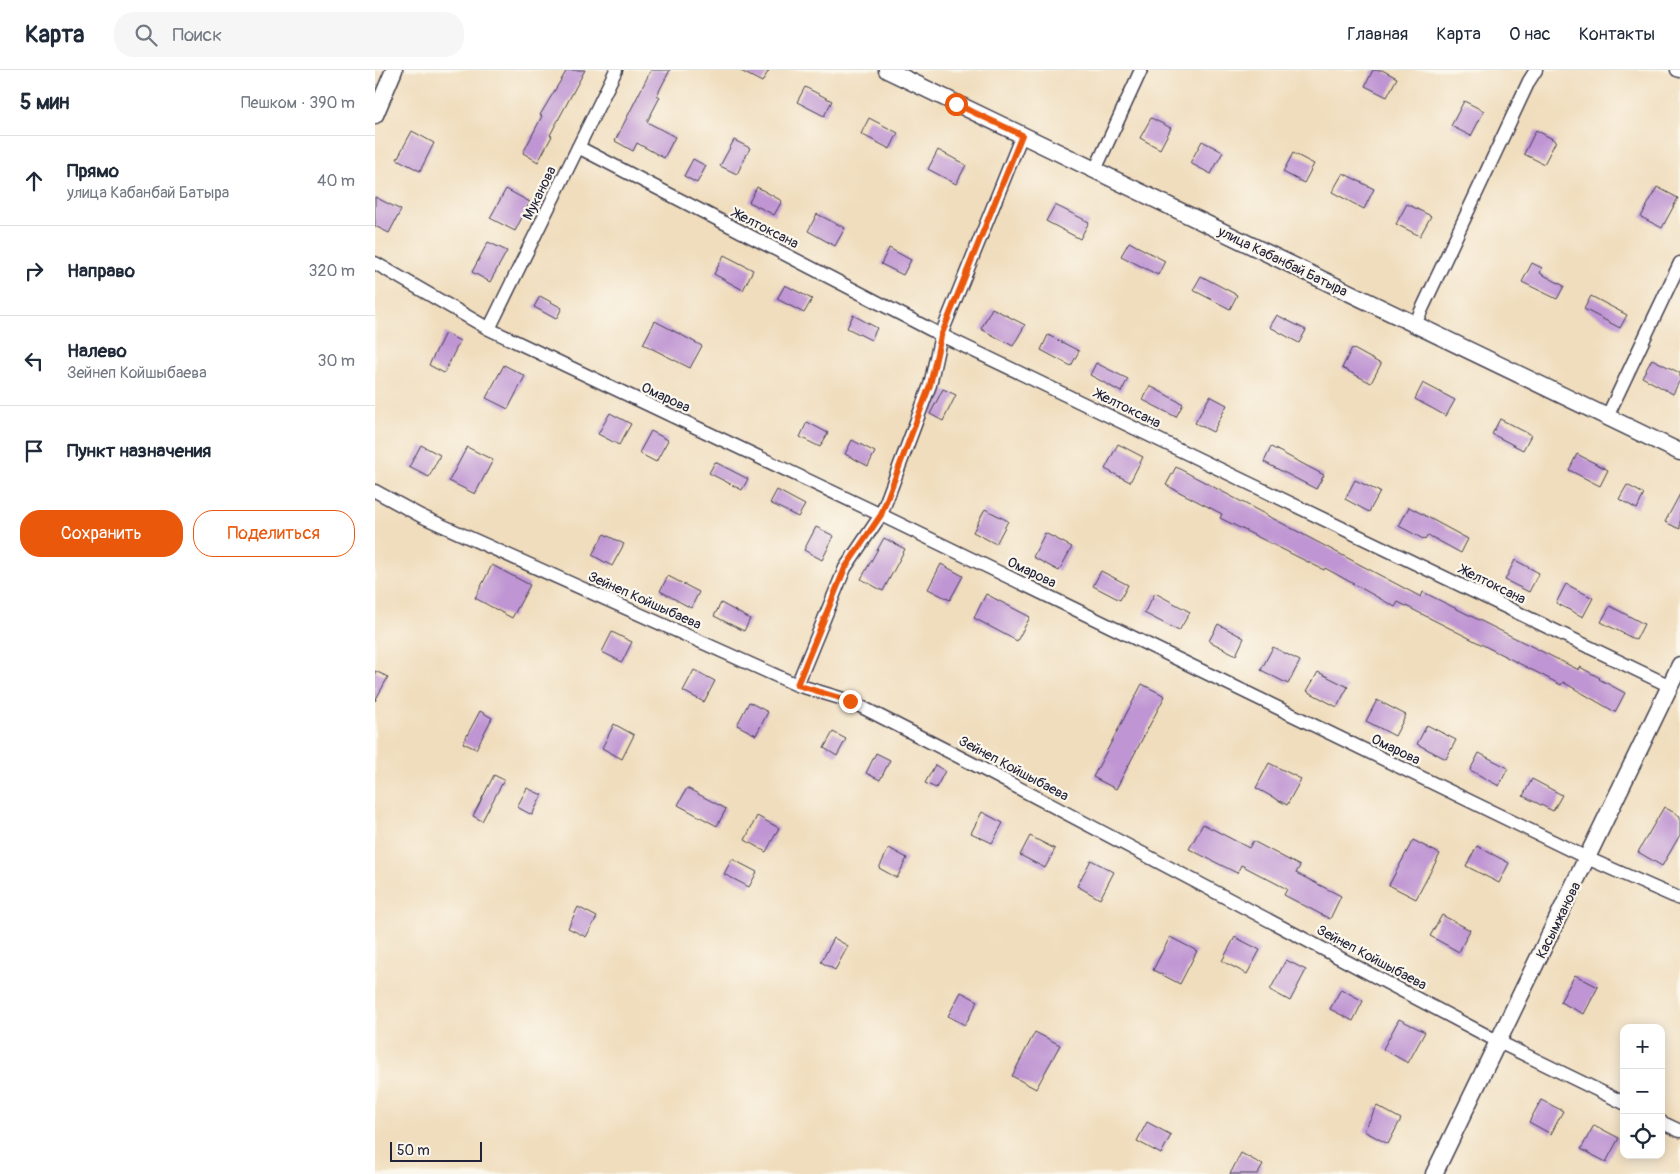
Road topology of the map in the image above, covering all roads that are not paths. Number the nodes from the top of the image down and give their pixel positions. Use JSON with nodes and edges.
{"nodes":[{"id":1,"x":395,"y":70,"type":"edge"},
{"id":2,"x":616,"y":70,"type":"edge"},
{"id":3,"x":887,"y":70,"type":"edge"},
{"id":4,"x":1141,"y":70,"type":"edge"},
{"id":5,"x":1537,"y":70,"type":"edge"},
{"id":6,"x":375,"y":115,"type":"edge"},
{"id":7,"x":1022,"y":135,"type":"junction"},
{"id":8,"x":578,"y":147,"type":"junction"},
{"id":9,"x":1095,"y":170,"type":"junction"},
{"id":10,"x":375,"y":263,"type":"edge"},
{"id":11,"x":1680,"y":263,"type":"edge"},
{"id":12,"x":1415,"y":324,"type":"junction"},
{"id":13,"x":489,"y":329,"type":"junction"},
{"id":14,"x":941,"y":336,"type":"junction"},
{"id":15,"x":1607,"y":417,"type":"junction"},
{"id":16,"x":1680,"y":452,"type":"edge"},
{"id":17,"x":375,"y":491,"type":"edge"},
{"id":18,"x":881,"y":515,"type":"junction"},
{"id":19,"x":1680,"y":665,"type":"edge"},
{"id":20,"x":797,"y":685,"type":"junction"},
{"id":21,"x":1670,"y":686,"type":"junction"},
{"id":22,"x":1587,"y":858,"type":"junction"},
{"id":23,"x":1680,"y":899,"type":"edge"},
{"id":24,"x":1499,"y":1042,"type":"junction"},
{"id":25,"x":1620,"y":1101,"type":"edge"},
{"id":26,"x":1665,"y":1124,"type":"edge"},
{"id":27,"x":1680,"y":1131,"type":"edge"},
{"id":28,"x":1434,"y":1174,"type":"edge"}],
"edges":[{"from":1,"to":6,"type":"street"},
{"from":2,"to":8,"type":"street","name":"Муканова"},
{"from":3,"to":7,"type":"street","name":"улица Кабанбай Батыра"},
{"from":4,"to":9,"type":"street"},
{"from":5,"to":12,"type":"street"},
{"from":7,"to":9,"type":"street","name":"улица Кабанбай Батыра"},
{"from":7,"to":14,"type":"street"},
{"from":8,"to":13,"type":"street","name":"Муканова"},
{"from":8,"to":14,"type":"street","name":"Желтоксана"},
{"from":9,"to":12,"type":"street","name":"улица Кабанбай Батыра"},
{"from":10,"to":13,"type":"street","name":"Омарова"},
{"from":11,"to":15,"type":"street"},
{"from":12,"to":15,"type":"street","name":"улица Кабанбай Батыра"},
{"from":13,"to":18,"type":"street","name":"Омарова"},
{"from":14,"to":18,"type":"street"},
{"from":14,"to":21,"type":"street","name":"Желтоксана"},
{"from":15,"to":16,"type":"street","name":"улица Кабанбай Батыра"},
{"from":17,"to":20,"type":"street","name":"Зейнеп Койшыбаева"},
{"from":18,"to":20,"type":"street"},
{"from":18,"to":22,"type":"street","name":"Омарова"},
{"from":19,"to":21,"type":"street","name":"Касымжанова"},
{"from":20,"to":24,"type":"street","name":"Зейнеп Койшыбаева"},
{"from":21,"to":22,"type":"street","name":"Касымжанова"},
{"from":22,"to":23,"type":"street","name":"Омарова"},
{"from":22,"to":24,"type":"street","name":"Касымжанова"},
{"from":24,"to":25,"type":"street","name":"Зейнеп Койшыбаева"},
{"from":24,"to":28,"type":"street","name":"Касымжанова"},
{"from":26,"to":27,"type":"street"}]}
